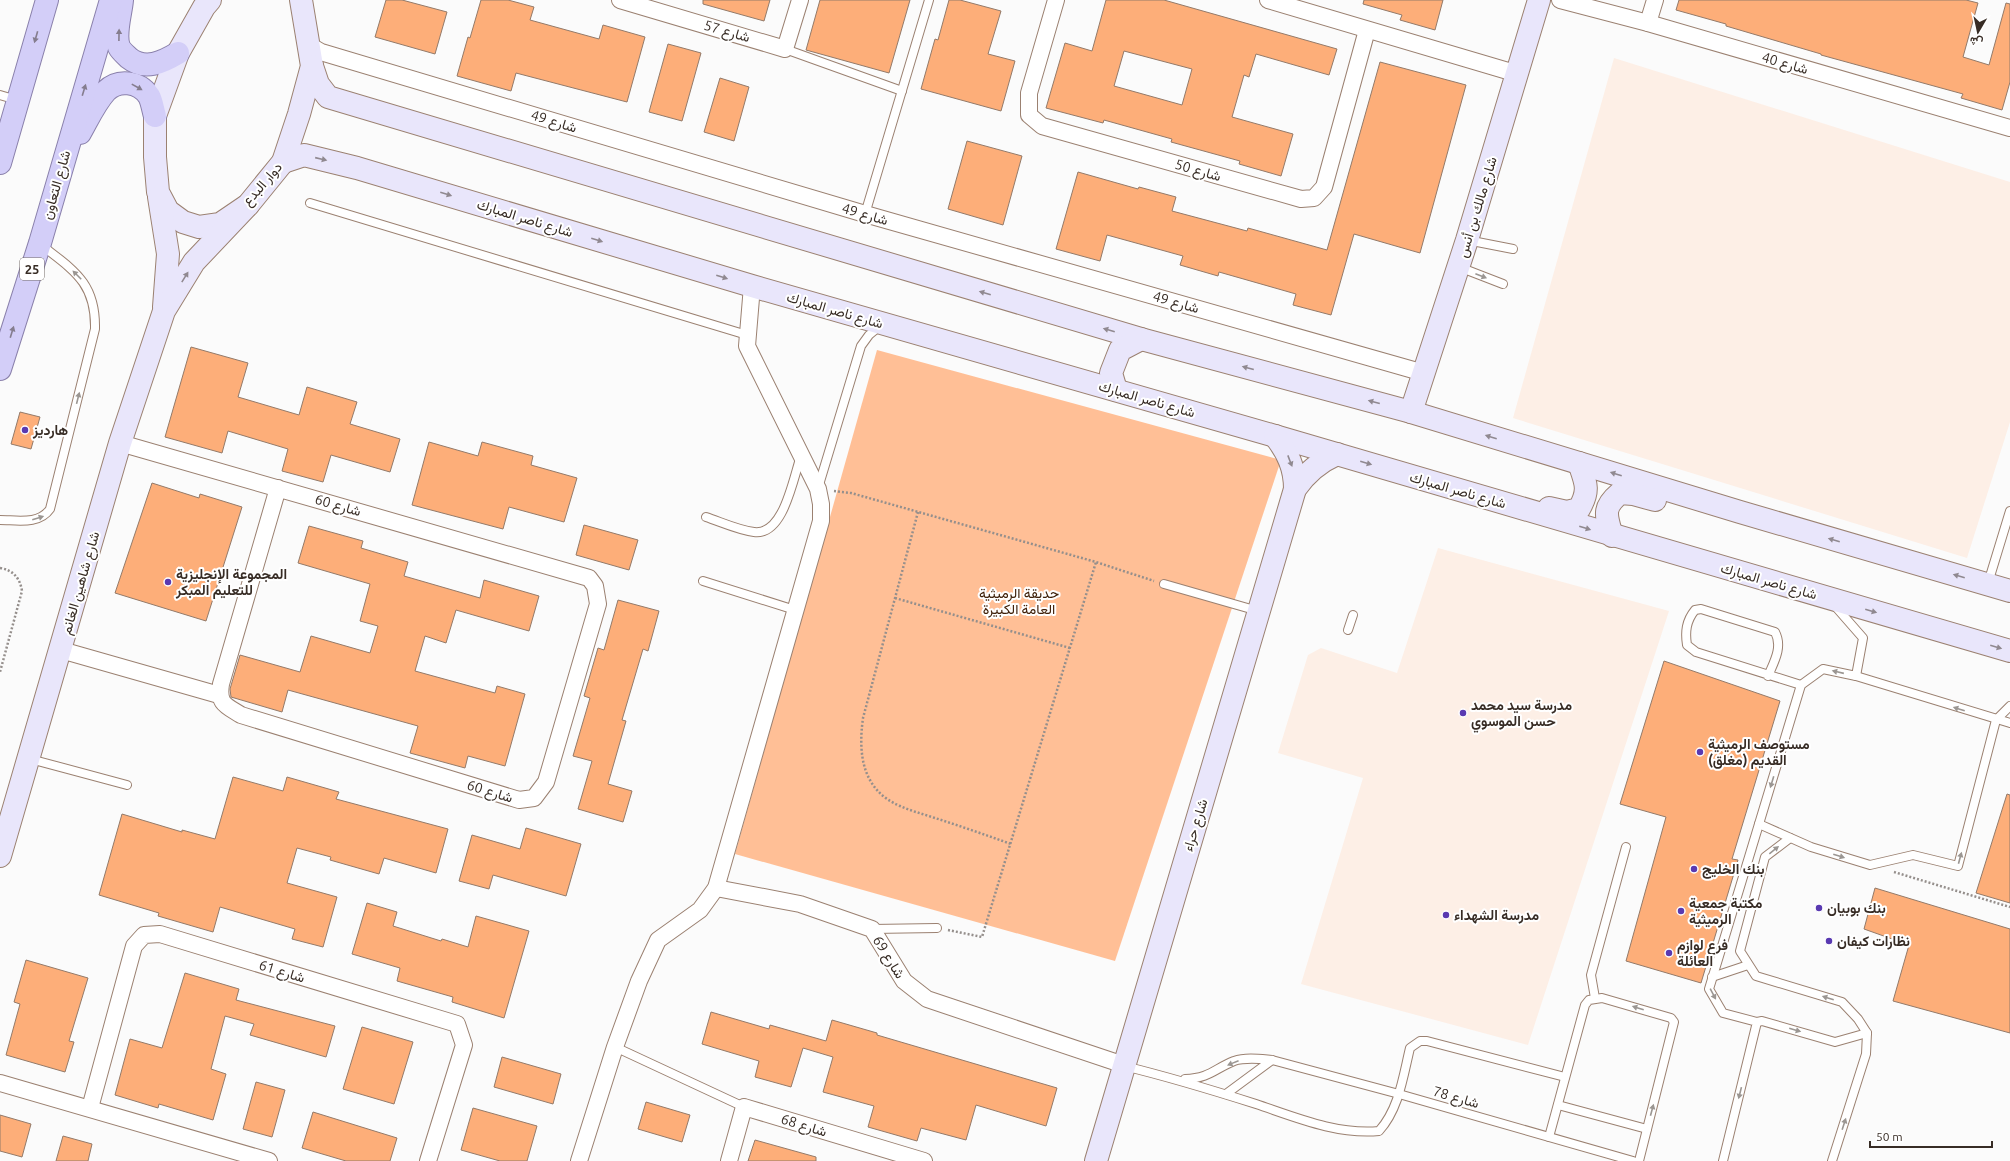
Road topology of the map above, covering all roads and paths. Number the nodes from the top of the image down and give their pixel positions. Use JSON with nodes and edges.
{"nodes":[{"id":1,"x":46,"y":0,"type":"edge"},
{"id":2,"x":111,"y":0,"type":"edge"},
{"id":3,"x":122,"y":0,"type":"edge"},
{"id":4,"x":210,"y":0,"type":"edge"},
{"id":5,"x":301,"y":0,"type":"edge"},
{"id":6,"x":620,"y":0,"type":"edge"},
{"id":7,"x":800,"y":0,"type":"edge"},
{"id":8,"x":928,"y":0,"type":"edge"},
{"id":9,"x":1056,"y":0,"type":"edge"},
{"id":10,"x":1268,"y":0,"type":"edge"},
{"id":11,"x":1539,"y":0,"type":"edge"},
{"id":12,"x":1560,"y":0,"type":"edge"},
{"id":13,"x":1655,"y":0,"type":"edge"},
{"id":14,"x":1648,"y":23,"type":"junction"},
{"id":15,"x":1367,"y":30,"type":"junction"},
{"id":16,"x":308,"y":45,"type":"junction"},
{"id":17,"x":786,"y":49,"type":"junction"},
{"id":18,"x":178,"y":53,"type":"junction"},
{"id":19,"x":312,"y":66,"type":"junction"},
{"id":20,"x":1518,"y":74,"type":"junction"},
{"id":21,"x":902,"y":91,"type":"junction"},
{"id":22,"x":9,"y":98,"type":"edge"},
{"id":23,"x":155,"y":116,"type":"junction"},
{"id":24,"x":2010,"y":128,"type":"edge"},
{"id":25,"x":0,"y":162,"type":"edge"},
{"id":26,"x":283,"y":162,"type":"junction"},
{"id":27,"x":60,"y":167,"type":"junction"},
{"id":28,"x":158,"y":192,"type":"junction"},
{"id":29,"x":310,"y":203,"type":"dead end"},
{"id":30,"x":248,"y":205,"type":"junction"},
{"id":31,"x":865,"y":214,"type":"junction"},
{"id":32,"x":1467,"y":240,"type":"junction"},
{"id":33,"x":40,"y":243,"type":"junction"},
{"id":34,"x":1513,"y":249,"type":"dead end"},
{"id":35,"x":1459,"y":267,"type":"junction"},
{"id":36,"x":1503,"y":284,"type":"dead end"},
{"id":37,"x":752,"y":286,"type":"junction"},
{"id":38,"x":164,"y":311,"type":"junction"},
{"id":39,"x":883,"y":324,"type":"junction"},
{"id":40,"x":747,"y":335,"type":"junction"},
{"id":41,"x":1141,"y":339,"type":"junction"},
{"id":42,"x":0,"y":369,"type":"edge"},
{"id":43,"x":1424,"y":373,"type":"junction"},
{"id":44,"x":1116,"y":390,"type":"junction"},
{"id":45,"x":1411,"y":412,"type":"junction"},
{"id":46,"x":1275,"y":436,"type":"junction"},
{"id":47,"x":120,"y":443,"type":"junction"},
{"id":48,"x":1337,"y":454,"type":"junction"},
{"id":49,"x":801,"y":455,"type":"junction"},
{"id":50,"x":1579,"y":463,"type":"junction"},
{"id":51,"x":278,"y":488,"type":"junction"},
{"id":52,"x":818,"y":489,"type":"junction"},
{"id":53,"x":1295,"y":489,"type":"junction"},
{"id":54,"x":1513,"y":506,"type":"junction"},
{"id":55,"x":2010,"y":511,"type":"edge"},
{"id":56,"x":918,"y":512,"type":"junction"},
{"id":57,"x":1740,"y":512,"type":"junction"},
{"id":58,"x":706,"y":517,"type":"dead end"},
{"id":59,"x":0,"y":520,"type":"edge"},
{"id":60,"x":1612,"y":536,"type":"junction"},
{"id":61,"x":1096,"y":562,"type":"junction"},
{"id":62,"x":0,"y":568,"type":"edge"},
{"id":63,"x":703,"y":581,"type":"dead end"},
{"id":64,"x":1164,"y":584,"type":"joint"},
{"id":65,"x":1987,"y":584,"type":"junction"},
{"id":66,"x":2010,"y":591,"type":"edge"},
{"id":67,"x":895,"y":598,"type":"junction"},
{"id":68,"x":1830,"y":599,"type":"junction"},
{"id":69,"x":795,"y":610,"type":"junction"},
{"id":70,"x":1259,"y":611,"type":"junction"},
{"id":71,"x":1353,"y":615,"type":"dead end"},
{"id":72,"x":1348,"y":630,"type":"dead end"},
{"id":73,"x":1070,"y":648,"type":"junction"},
{"id":74,"x":61,"y":650,"type":"junction"},
{"id":75,"x":2010,"y":652,"type":"edge"},
{"id":76,"x":0,"y":672,"type":"edge"},
{"id":77,"x":1768,"y":676,"type":"junction"},
{"id":78,"x":1856,"y":676,"type":"junction"},
{"id":79,"x":1801,"y":685,"type":"junction"},
{"id":80,"x":219,"y":695,"type":"junction"},
{"id":81,"x":2010,"y":706,"type":"edge"},
{"id":82,"x":1996,"y":720,"type":"junction"},
{"id":83,"x":2010,"y":723,"type":"edge"},
{"id":84,"x":29,"y":759,"type":"junction"},
{"id":85,"x":127,"y":785,"type":"dead end"},
{"id":86,"x":1759,"y":824,"type":"junction"},
{"id":87,"x":1790,"y":838,"type":"junction"},
{"id":88,"x":1011,"y":844,"type":"junction"},
{"id":89,"x":1626,"y":847,"type":"dead end"},
{"id":90,"x":0,"y":856,"type":"edge"},
{"id":91,"x":1870,"y":865,"type":"junction"},
{"id":92,"x":716,"y":888,"type":"junction"},
{"id":93,"x":2010,"y":907,"type":"edge"},
{"id":94,"x":937,"y":928,"type":"joint"},
{"id":95,"x":872,"y":929,"type":"junction"},
{"id":96,"x":1748,"y":965,"type":"junction"},
{"id":97,"x":1712,"y":977,"type":"junction"},
{"id":98,"x":1595,"y":998,"type":"junction"},
{"id":99,"x":1757,"y":1022,"type":"junction"},
{"id":100,"x":1867,"y":1033,"type":"junction"},
{"id":101,"x":615,"y":1047,"type":"junction"},
{"id":102,"x":1272,"y":1060,"type":"junction"},
{"id":103,"x":1124,"y":1066,"type":"junction"},
{"id":104,"x":1566,"y":1077,"type":"junction"},
{"id":105,"x":1178,"y":1079,"type":"junction"},
{"id":106,"x":0,"y":1083,"type":"edge"},
{"id":107,"x":1226,"y":1094,"type":"junction"},
{"id":108,"x":1398,"y":1094,"type":"junction"},
{"id":109,"x":1558,"y":1105,"type":"junction"},
{"id":110,"x":744,"y":1107,"type":"junction"},
{"id":111,"x":90,"y":1108,"type":"junction"},
{"id":112,"x":1647,"y":1129,"type":"junction"},
{"id":113,"x":1549,"y":1137,"type":"junction"},
{"id":114,"x":269,"y":1161,"type":"edge"},
{"id":115,"x":428,"y":1161,"type":"edge"},
{"id":116,"x":579,"y":1161,"type":"edge"},
{"id":117,"x":729,"y":1161,"type":"edge"},
{"id":118,"x":920,"y":1161,"type":"edge"},
{"id":119,"x":1096,"y":1161,"type":"edge"},
{"id":120,"x":1633,"y":1161,"type":"edge"},
{"id":121,"x":1639,"y":1161,"type":"edge"},
{"id":122,"x":1723,"y":1161,"type":"edge"},
{"id":123,"x":1832,"y":1161,"type":"edge"}],
"edges":[{"from":1,"to":22,"type":"main road","one_way":true},
{"from":27,"to":2,"type":"main road","name":"شارع التعاون","number":"25","one_way":true},
{"from":18,"to":3,"type":"main road","one_way":true},
{"from":4,"to":18,"type":"street","name":"دوار البدع"},
{"from":5,"to":16,"type":"street","name":"دوار البدع"},
{"from":6,"to":17,"type":"street","name":"شارع 57"},
{"from":7,"to":17,"type":"street"},
{"from":8,"to":21,"type":"lane"},
{"from":9,"to":15,"type":"street","name":"شارع 50"},
{"from":10,"to":15,"type":"street"},
{"from":11,"to":20,"type":"street","name":"شارع مالك بن أنس"},
{"from":12,"to":14,"type":"street","name":"شارع 40"},
{"from":13,"to":14,"type":"street"},
{"from":14,"to":24,"type":"street","name":"شارع 40"},
{"from":15,"to":20,"type":"street"},
{"from":16,"to":19,"type":"street","name":"دوار البدع"},
{"from":16,"to":31,"type":"street","name":"شارع 49"},
{"from":17,"to":21,"type":"lane"},
{"from":18,"to":23,"type":"street","name":"دوار البدع"},
{"from":19,"to":26,"type":"street","name":"دوار البدع"},
{"from":41,"to":19,"type":"street","one_way":true},
{"from":20,"to":32,"type":"street","name":"شارع مالك بن أنس"},
{"from":21,"to":31,"type":"lane"},
{"from":22,"to":25,"type":"main road"},
{"from":27,"to":23,"type":"main road","one_way":true},
{"from":23,"to":28,"type":"street","name":"دوار البدع"},
{"from":26,"to":30,"type":"street","name":"دوار البدع"},
{"from":26,"to":37,"type":"street","name":"شارع ناصر المبارك","one_way":true},
{"from":27,"to":33,"type":"main road","name":"شارع التعاون","number":"25"},
{"from":28,"to":30,"type":"street","name":"دوار البدع"},
{"from":28,"to":38,"type":"street","name":"شارع شاهين الغانم"},
{"from":29,"to":40,"type":"lane"},
{"from":38,"to":30,"type":"street","name":"شارع شاهين الغانم","one_way":true},
{"from":31,"to":43,"type":"street","name":"شارع 49"},
{"from":32,"to":34,"type":"lane"},
{"from":32,"to":35,"type":"street","name":"شارع مالك بن أنس"},
{"from":42,"to":33,"type":"main road","name":"شارع التعاون","number":"25","one_way":true},
{"from":59,"to":33,"type":"lane","one_way":true},
{"from":35,"to":36,"type":"lane","one_way":true},
{"from":35,"to":43,"type":"street","name":"شارع مالك بن أنس"},
{"from":37,"to":39,"type":"street","name":"شارع ناصر المبارك"},
{"from":37,"to":40,"type":"street"},
{"from":38,"to":47,"type":"street","name":"شارع شاهين الغانم"},
{"from":39,"to":44,"type":"street","name":"شارع ناصر المبارك"},
{"from":39,"to":52,"type":"lane"},
{"from":40,"to":49,"type":"street"},
{"from":41,"to":44,"type":"street"},
{"from":45,"to":41,"type":"street","one_way":true},
{"from":43,"to":45,"type":"street","name":"شارع مالك بن أنس"},
{"from":44,"to":46,"type":"street","name":"شارع ناصر المبارك"},
{"from":50,"to":45,"type":"street","one_way":true},
{"from":46,"to":48,"type":"street","name":"شارع ناصر المبارك"},
{"from":46,"to":53,"type":"street","name":"شارع حراء","one_way":true},
{"from":47,"to":51,"type":"street","name":"شارع 60"},
{"from":47,"to":74,"type":"street","name":"شارع شاهين الغانم"},
{"from":48,"to":53,"type":"street","name":"شارع حراء"},
{"from":48,"to":54,"type":"street","name":"شارع ناصر المبارك","one_way":true},
{"from":49,"to":52,"type":"street"},
{"from":49,"to":58,"type":"lane"},
{"from":50,"to":54,"type":"street"},
{"from":57,"to":50,"type":"street","one_way":true},
{"from":51,"to":80,"type":"street"},
{"from":51,"to":80,"type":"street","name":"شارع 60"},
{"from":52,"to":56,"type":"path"},
{"from":52,"to":69,"type":"street"},
{"from":53,"to":70,"type":"street","name":"شارع حراء"},
{"from":54,"to":60,"type":"street","name":"شارع ناصر المبارك","one_way":true},
{"from":55,"to":65,"type":"lane"},
{"from":56,"to":61,"type":"path"},
{"from":56,"to":67,"type":"path"},
{"from":57,"to":60,"type":"street"},
{"from":65,"to":57,"type":"street","one_way":true},
{"from":60,"to":68,"type":"street","name":"شارع ناصر المبارك"},
{"from":61,"to":64,"type":"path"},
{"from":61,"to":73,"type":"path"},
{"from":62,"to":76,"type":"path"},
{"from":63,"to":69,"type":"lane"},
{"from":64,"to":70,"type":"lane"},
{"from":65,"to":66,"type":"street"},
{"from":67,"to":73,"type":"path"},
{"from":67,"to":88,"type":"path"},
{"from":68,"to":75,"type":"street","name":"شارع ناصر المبارك","one_way":true},
{"from":68,"to":78,"type":"lane"},
{"from":69,"to":92,"type":"street"},
{"from":70,"to":103,"type":"street","name":"شارع حراء"},
{"from":71,"to":72,"type":"lane"},
{"from":73,"to":88,"type":"path"},
{"from":74,"to":80,"type":"street"},
{"from":74,"to":84,"type":"street","name":"شارع شاهين الغانم"},
{"from":77,"to":77,"type":"lane"},
{"from":77,"to":79,"type":"lane"},
{"from":78,"to":79,"type":"lane","one_way":true},
{"from":82,"to":78,"type":"lane","one_way":true},
{"from":79,"to":86,"type":"lane","one_way":true},
{"from":81,"to":82,"type":"lane"},
{"from":82,"to":83,"type":"lane"},
{"from":91,"to":82,"type":"lane","one_way":true},
{"from":84,"to":85,"type":"lane"},
{"from":84,"to":90,"type":"street","name":"شارع شاهين الغانم"},
{"from":86,"to":87,"type":"lane"},
{"from":86,"to":97,"type":"lane"},
{"from":87,"to":91,"type":"lane","one_way":true},
{"from":96,"to":87,"type":"lane","one_way":true},
{"from":88,"to":94,"type":"path"},
{"from":89,"to":98,"type":"lane"},
{"from":91,"to":93,"type":"path"},
{"from":92,"to":95,"type":"street","name":"شارع 69"},
{"from":92,"to":101,"type":"street"},
{"from":94,"to":95,"type":"lane"},
{"from":95,"to":103,"type":"street","name":"شارع 69"},
{"from":96,"to":97,"type":"lane"},
{"from":100,"to":96,"type":"lane","one_way":true},
{"from":97,"to":99,"type":"lane","one_way":true},
{"from":98,"to":104,"type":"lane"},
{"from":112,"to":98,"type":"lane","one_way":true},
{"from":99,"to":100,"type":"lane","one_way":true},
{"from":99,"to":122,"type":"lane","one_way":true},
{"from":123,"to":100,"type":"lane","one_way":true},
{"from":101,"to":110,"type":"lane"},
{"from":101,"to":116,"type":"street"},
{"from":102,"to":105,"type":"lane","name":"شارع 78","one_way":true},
{"from":102,"to":107,"type":"lane"},
{"from":102,"to":108,"type":"lane","name":"شارع 78"},
{"from":103,"to":105,"type":"lane","name":"شارع 78"},
{"from":103,"to":119,"type":"street","name":"شارع حراء"},
{"from":104,"to":108,"type":"lane","name":"شارع 78"},
{"from":104,"to":109,"type":"lane"},
{"from":105,"to":107,"type":"lane","name":"شارع 78"},
{"from":106,"to":111,"type":"street"},
{"from":107,"to":108,"type":"lane","name":"شارع 78"},
{"from":108,"to":113,"type":"lane","name":"شارع 78"},
{"from":109,"to":112,"type":"lane"},
{"from":109,"to":113,"type":"lane"},
{"from":110,"to":117,"type":"street"},
{"from":110,"to":118,"type":"street","name":"شارع 68"},
{"from":111,"to":114,"type":"street"},
{"from":111,"to":115,"type":"street","name":"شارع 61"},
{"from":112,"to":121,"type":"lane"},
{"from":113,"to":120,"type":"lane","name":"شارع 78"}]}
